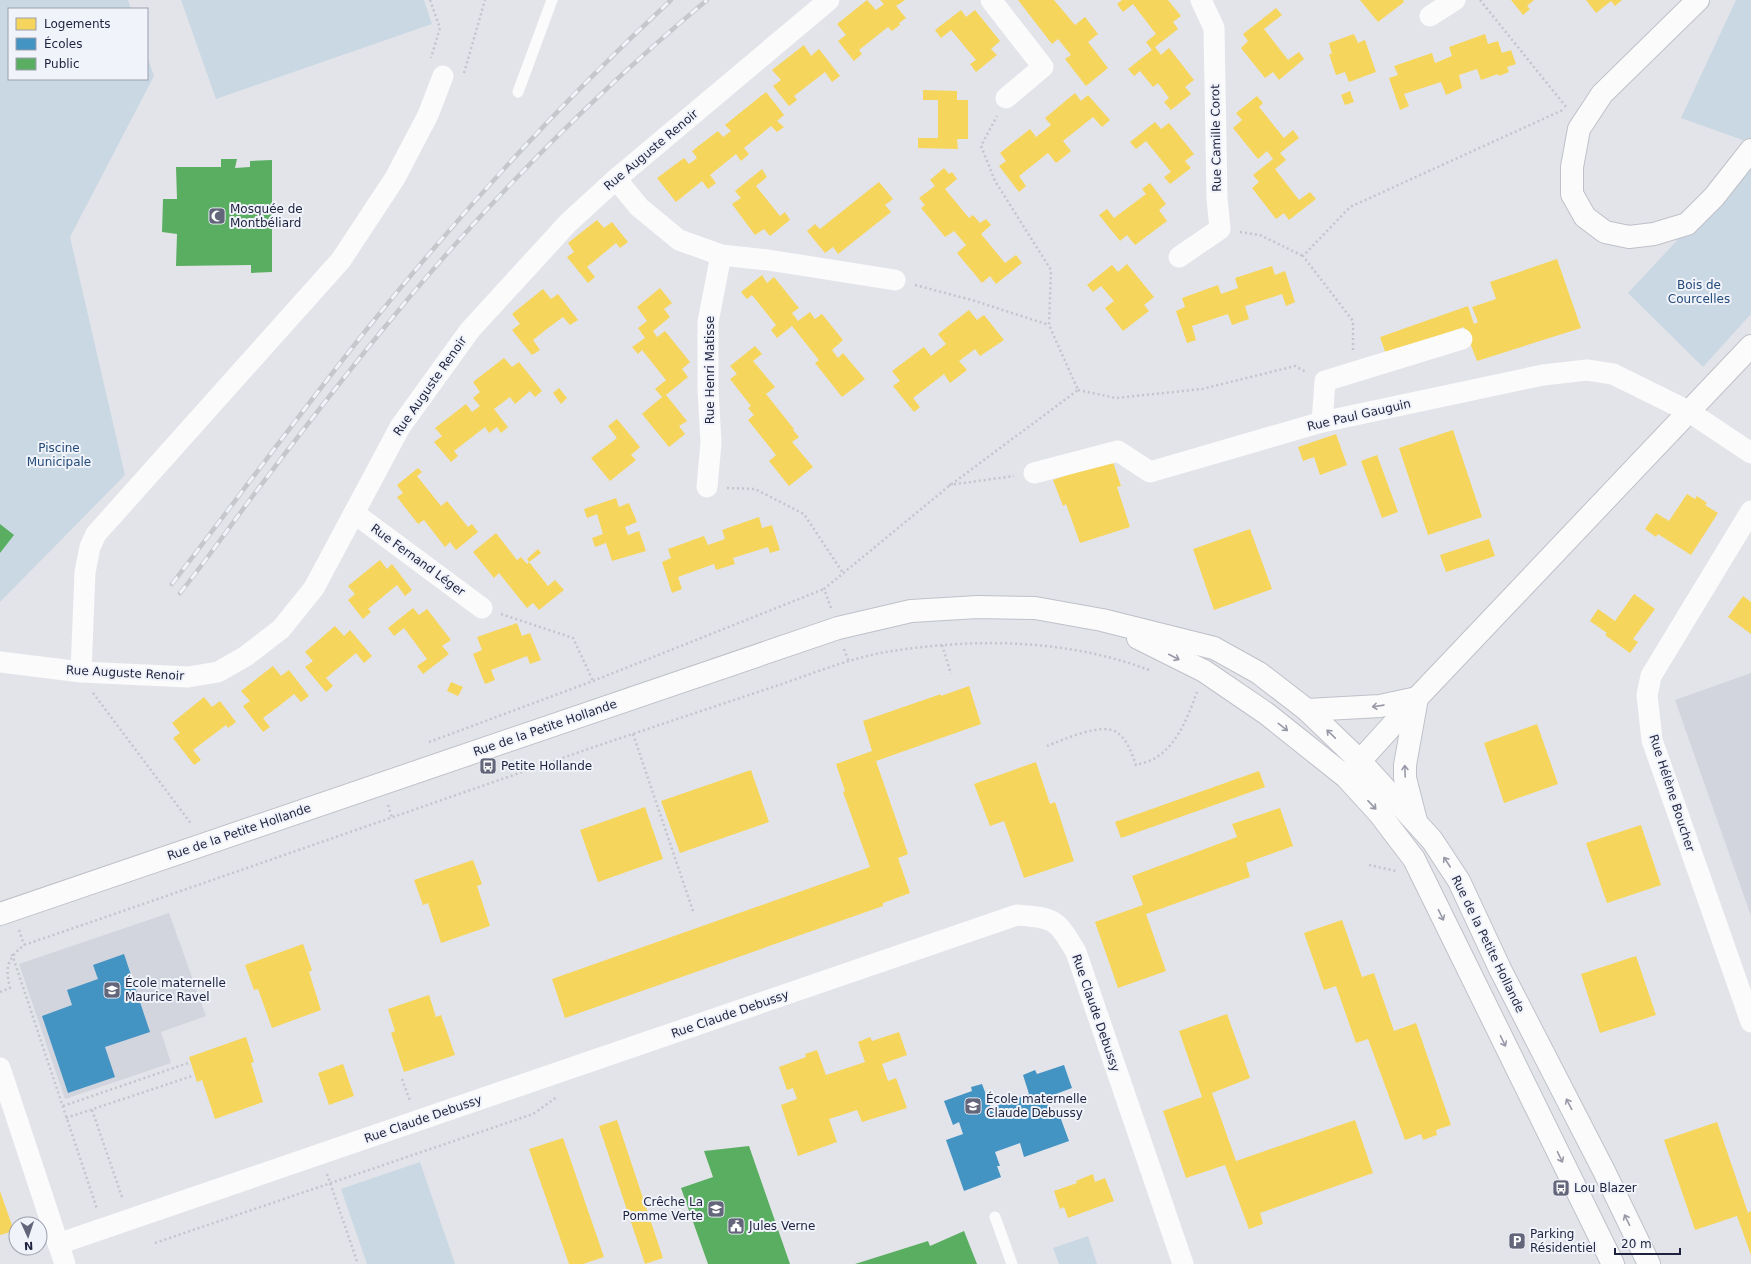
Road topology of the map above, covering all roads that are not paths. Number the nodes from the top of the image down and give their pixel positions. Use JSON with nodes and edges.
{"nodes":[{"id":1,"x":552,"y":0,"type":"edge"},
{"id":2,"x":829,"y":0,"type":"edge"},
{"id":3,"x":991,"y":0,"type":"edge"},
{"id":4,"x":1201,"y":0,"type":"edge"},
{"id":5,"x":1455,"y":0,"type":"edge"},
{"id":6,"x":1698,"y":0,"type":"edge"},
{"id":7,"x":1430,"y":16,"type":"dead end"},
{"id":8,"x":443,"y":76,"type":"road end"},
{"id":9,"x":518,"y":92,"type":"dead end"},
{"id":10,"x":1006,"y":98,"type":"road end"},
{"id":11,"x":1751,"y":150,"type":"edge"},
{"id":12,"x":616,"y":179,"type":"junction"},
{"id":13,"x":721,"y":255,"type":"junction"},
{"id":14,"x":1179,"y":257,"type":"dead end"},
{"id":15,"x":895,"y":280,"type":"road end"},
{"id":16,"x":1462,"y":339,"type":"dead end"},
{"id":17,"x":1751,"y":346,"type":"edge"},
{"id":18,"x":1688,"y":412,"type":"junction"},
{"id":19,"x":1322,"y":422,"type":"junction"},
{"id":20,"x":1751,"y":453,"type":"edge"},
{"id":21,"x":1034,"y":473,"type":"road end"},
{"id":22,"x":707,"y":487,"type":"road end"},
{"id":23,"x":1751,"y":511,"type":"edge"},
{"id":24,"x":354,"y":513,"type":"junction"},
{"id":25,"x":482,"y":608,"type":"road end"},
{"id":26,"x":1102,"y":620,"type":"junction"},
{"id":27,"x":0,"y":662,"type":"edge"},
{"id":28,"x":89,"y":673,"type":"junction"},
{"id":29,"x":1417,"y":698,"type":"junction"},
{"id":30,"x":1307,"y":710,"type":"junction"},
{"id":31,"x":1353,"y":769,"type":"junction"},
{"id":32,"x":1416,"y":822,"type":"junction"},
{"id":33,"x":0,"y":914,"type":"edge"},
{"id":34,"x":1751,"y":1022,"type":"edge"},
{"id":35,"x":0,"y":1068,"type":"edge"},
{"id":36,"x":995,"y":1217,"type":"dead end"},
{"id":37,"x":58,"y":1244,"type":"junction"},
{"id":38,"x":65,"y":1264,"type":"edge"},
{"id":39,"x":1012,"y":1264,"type":"edge"},
{"id":40,"x":1183,"y":1264,"type":"edge"},
{"id":41,"x":1613,"y":1264,"type":"edge"},
{"id":42,"x":1649,"y":1264,"type":"edge"}],
"edges":[{"from":1,"to":9,"type":"lane"},
{"from":2,"to":12,"type":"street","name":"Rue Auguste Renoir"},
{"from":3,"to":10,"type":"street"},
{"from":4,"to":14,"type":"street","name":"Rue Camille Corot"},
{"from":5,"to":7,"type":"street"},
{"from":6,"to":11,"type":"street"},
{"from":8,"to":28,"type":"street"},
{"from":12,"to":13,"type":"street"},
{"from":12,"to":24,"type":"street","name":"Rue Auguste Renoir"},
{"from":13,"to":15,"type":"street"},
{"from":13,"to":22,"type":"street","name":"Rue Henri Matisse"},
{"from":16,"to":19,"type":"street"},
{"from":17,"to":18,"type":"street"},
{"from":18,"to":19,"type":"street","name":"Rue Paul Gauguin"},
{"from":18,"to":20,"type":"street","name":"Rue Paul Gauguin"},
{"from":18,"to":29,"type":"street"},
{"from":19,"to":21,"type":"street","name":"Rue Paul Gauguin"},
{"from":23,"to":34,"type":"street","name":"Rue Hélène Boucher"},
{"from":24,"to":25,"type":"street","name":"Rue Fernand Léger"},
{"from":24,"to":28,"type":"street","name":"Rue Auguste Renoir"},
{"from":26,"to":30,"type":"street","name":"Rue de la Petite Hollande"},
{"from":26,"to":31,"type":"street","name":"Rue de la Petite Hollande","one_way":true},
{"from":26,"to":33,"type":"street","name":"Rue de la Petite Hollande"},
{"from":27,"to":28,"type":"street","name":"Rue Auguste Renoir"},
{"from":29,"to":30,"type":"street","one_way":true},
{"from":29,"to":31,"type":"street"},
{"from":32,"to":29,"type":"street","one_way":true},
{"from":31,"to":30,"type":"street","name":"Rue de la Petite Hollande","one_way":true},
{"from":31,"to":32,"type":"street","name":"Rue de la Petite Hollande"},
{"from":31,"to":41,"type":"street","name":"Rue de la Petite Hollande","one_way":true},
{"from":42,"to":32,"type":"street","name":"Rue de la Petite Hollande","one_way":true},
{"from":35,"to":37,"type":"street"},
{"from":36,"to":39,"type":"lane"},
{"from":37,"to":38,"type":"street"},
{"from":37,"to":40,"type":"street","name":"Rue Claude Debussy"}]}
